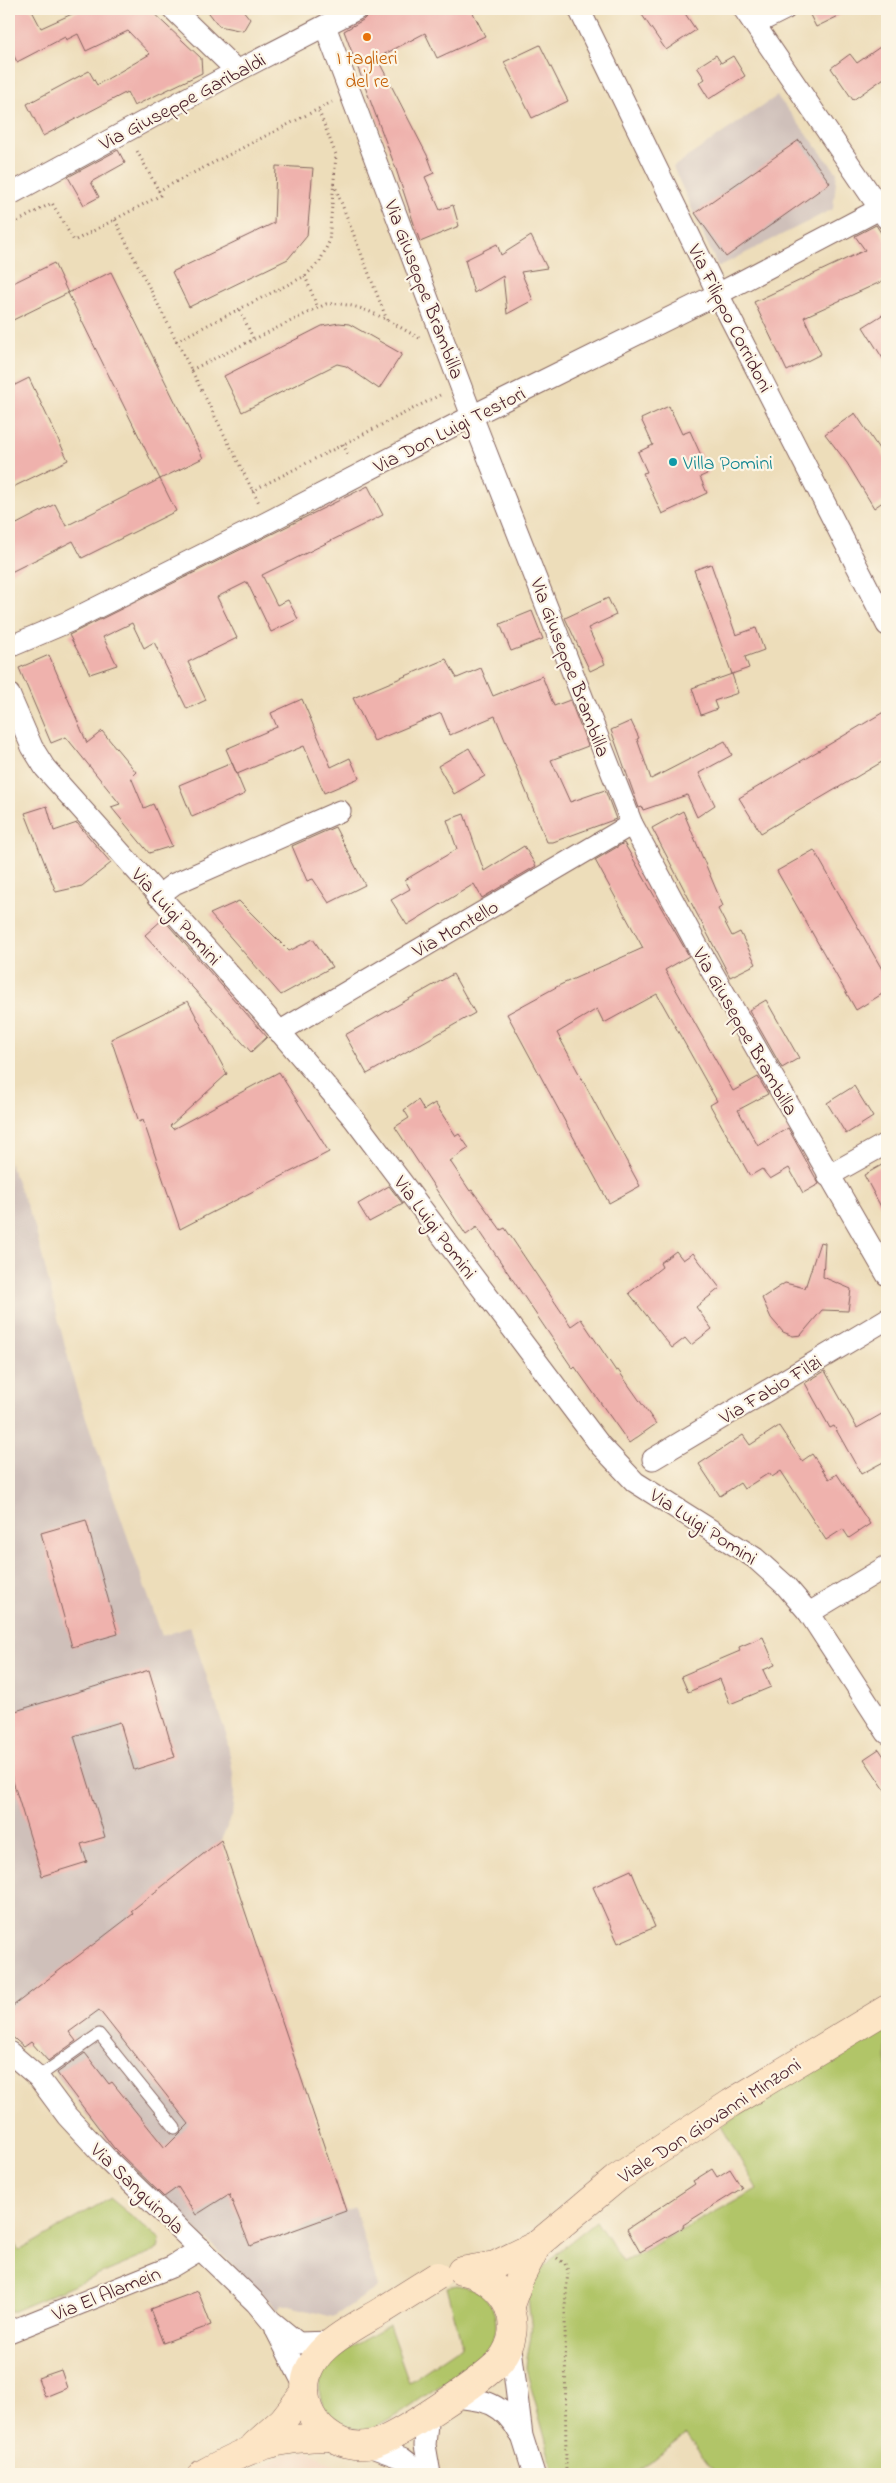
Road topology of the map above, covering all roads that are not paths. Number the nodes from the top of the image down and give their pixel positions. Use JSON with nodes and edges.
{"nodes":[{"id":1,"x":173,"y":9,"type":"edge"},
{"id":2,"x":357,"y":9,"type":"edge"},
{"id":3,"x":579,"y":9,"type":"edge"},
{"id":4,"x":785,"y":9,"type":"edge"},
{"id":5,"x":749,"y":16,"type":"edge"},
{"id":6,"x":325,"y":26,"type":"junction"},
{"id":7,"x":237,"y":71,"type":"junction"},
{"id":8,"x":9,"y":195,"type":"edge"},
{"id":9,"x":885,"y":211,"type":"edge"},
{"id":10,"x":718,"y":294,"type":"junction"},
{"id":11,"x":472,"y":416,"type":"junction"},
{"id":12,"x":887,"y":625,"type":"edge"},
{"id":13,"x":9,"y":647,"type":"edge"},
{"id":14,"x":9,"y":694,"type":"edge"},
{"id":15,"x":340,"y":811,"type":"dead end"},
{"id":16,"x":632,"y":824,"type":"junction"},
{"id":17,"x":158,"y":896,"type":"junction"},
{"id":18,"x":279,"y":1032,"type":"junction"},
{"id":19,"x":887,"y":1143,"type":"edge"},
{"id":20,"x":828,"y":1176,"type":"junction"},
{"id":21,"x":887,"y":1275,"type":"edge"},
{"id":22,"x":887,"y":1319,"type":"edge"},
{"id":23,"x":653,"y":1459,"type":"dead end"},
{"id":24,"x":887,"y":1566,"type":"edge"},
{"id":25,"x":809,"y":1613,"type":"junction"},
{"id":26,"x":887,"y":1733,"type":"edge"},
{"id":27,"x":887,"y":2008,"type":"edge"},
{"id":28,"x":9,"y":2052,"type":"edge"},
{"id":29,"x":38,"y":2077,"type":"junction"},
{"id":30,"x":175,"y":2128,"type":"dead end"},
{"id":31,"x":201,"y":2249,"type":"junction"},
{"id":32,"x":546,"y":2249,"type":"junction"},
{"id":33,"x":450,"y":2273,"type":"junction"},
{"id":34,"x":509,"y":2308,"type":"junction"},
{"id":35,"x":271,"y":2321,"type":"junction"},
{"id":36,"x":9,"y":2332,"type":"edge"},
{"id":37,"x":510,"y":2340,"type":"junction"},
{"id":38,"x":332,"y":2342,"type":"junction"},
{"id":39,"x":305,"y":2390,"type":"junction"},
{"id":40,"x":451,"y":2398,"type":"junction"},
{"id":41,"x":428,"y":2413,"type":"junction"},
{"id":42,"x":522,"y":2436,"type":"junction"},
{"id":43,"x":331,"y":2437,"type":"junction"},
{"id":44,"x":366,"y":2445,"type":"junction"},
{"id":45,"x":252,"y":2448,"type":"junction"},
{"id":46,"x":202,"y":2474,"type":"edge"},
{"id":47,"x":423,"y":2474,"type":"edge"},
{"id":48,"x":430,"y":2474,"type":"edge"},
{"id":49,"x":534,"y":2474,"type":"edge"}],
"edges":[{"from":1,"to":7,"type":"street"},
{"from":2,"to":6,"type":"street","name":"Via Giuseppe Garibaldi"},
{"from":3,"to":10,"type":"street","name":"Via Filippo Corridoni"},
{"from":4,"to":5,"type":"street"},
{"from":5,"to":9,"type":"street"},
{"from":6,"to":7,"type":"street","name":"Via Giuseppe Garibaldi"},
{"from":6,"to":11,"type":"street","name":"Via Giuseppe Brambilla"},
{"from":7,"to":8,"type":"street","name":"Via Giuseppe Garibaldi"},
{"from":9,"to":10,"type":"street","name":"Via Don Luigi Testori"},
{"from":10,"to":11,"type":"street","name":"Via Don Luigi Testori"},
{"from":10,"to":12,"type":"street","name":"Via Filippo Corridoni"},
{"from":11,"to":13,"type":"street","name":"Via Don Luigi Testori"},
{"from":11,"to":16,"type":"street","name":"Via Giuseppe Brambilla"},
{"from":14,"to":17,"type":"street","name":"Via Luigi Pomini"},
{"from":15,"to":17,"type":"street"},
{"from":16,"to":18,"type":"street","name":"Via Montello"},
{"from":16,"to":20,"type":"street","name":"Via Giuseppe Brambilla"},
{"from":17,"to":18,"type":"street","name":"Via Luigi Pomini"},
{"from":18,"to":25,"type":"street","name":"Via Luigi Pomini"},
{"from":19,"to":20,"type":"street"},
{"from":20,"to":21,"type":"street","name":"Via Giuseppe Brambilla"},
{"from":22,"to":23,"type":"street","name":"Via Fabio Filzi"},
{"from":24,"to":25,"type":"street"},
{"from":25,"to":26,"type":"street","name":"Via Luigi Pomini"},
{"from":27,"to":32,"type":"street","name":"Viale Don Giovanni Minzoni"},
{"from":28,"to":29,"type":"street","name":"Via Sanguinola"},
{"from":29,"to":30,"type":"lane"},
{"from":29,"to":31,"type":"street","name":"Via Sanguinola"},
{"from":31,"to":35,"type":"street","name":"Via Sanguinola"},
{"from":31,"to":36,"type":"street","name":"Via El Alamein"},
{"from":32,"to":33,"type":"street","name":"Viale Don Giovanni Minzoni"},
{"from":32,"to":34,"type":"street","name":"Viale Don Giovanni Minzoni"},
{"from":33,"to":34,"type":"street","name":"Viale Don Giovanni Minzoni"},
{"from":33,"to":38,"type":"street","name":"Viale Don Giovanni Minzoni","bridge":true},
{"from":34,"to":37,"type":"street","name":"Viale Don Giovanni Minzoni"},
{"from":35,"to":38,"type":"street","name":"Via Sanguinola"},
{"from":35,"to":39,"type":"street","name":"Via Sanguinola"},
{"from":37,"to":40,"type":"street","name":"Viale Don Giovanni Minzoni"},
{"from":37,"to":42,"type":"street"},
{"from":38,"to":39,"type":"street","name":"Viale Don Giovanni Minzoni"},
{"from":39,"to":43,"type":"street"},
{"from":39,"to":45,"type":"street","name":"Viale Don Giovanni Minzoni"},
{"from":40,"to":41,"type":"street","name":"Viale Don Giovanni Minzoni"},
{"from":40,"to":42,"type":"street"},
{"from":41,"to":44,"type":"street","name":"Viale Don Giovanni Minzoni"},
{"from":41,"to":48,"type":"street"},
{"from":42,"to":49,"type":"street"},
{"from":43,"to":44,"type":"street","name":"Viale Don Giovanni Minzoni"},
{"from":43,"to":45,"type":"street","name":"Viale Don Giovanni Minzoni"},
{"from":44,"to":47,"type":"street"},
{"from":45,"to":46,"type":"street","name":"Viale Don Giovanni Minzoni"}]}
